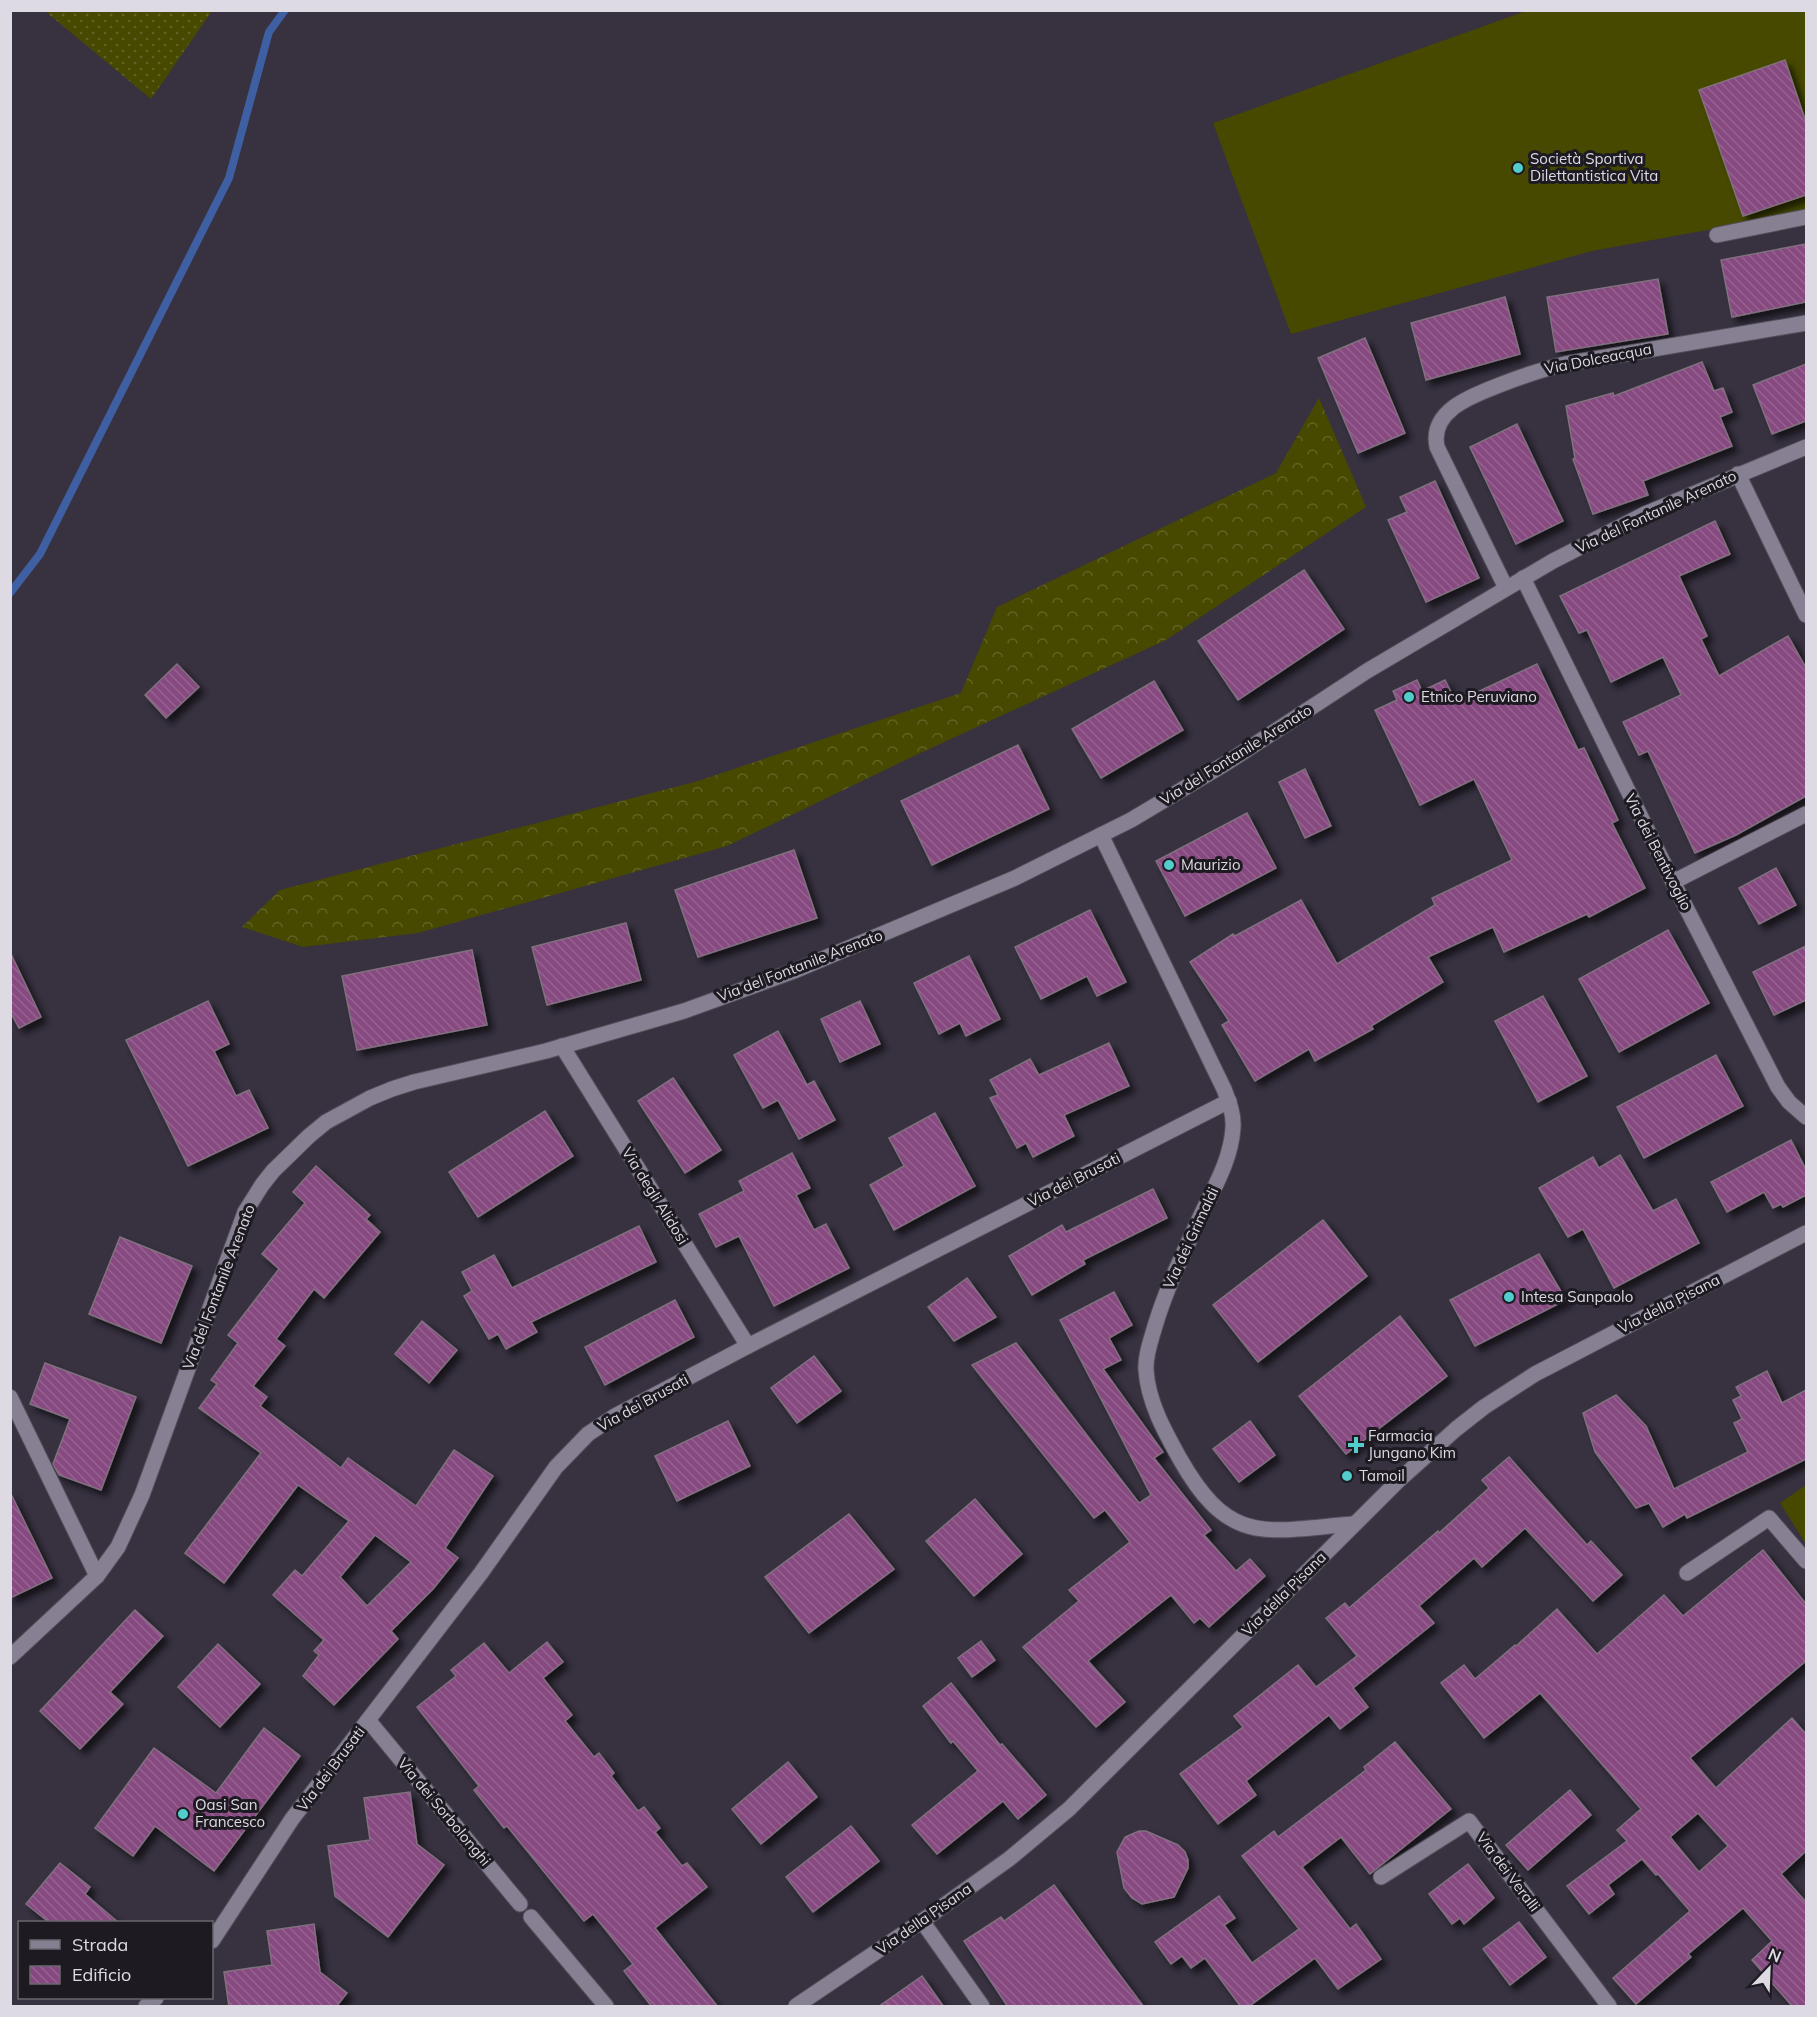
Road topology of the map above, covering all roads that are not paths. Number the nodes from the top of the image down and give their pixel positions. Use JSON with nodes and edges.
{"nodes":[{"id":1,"x":1806,"y":217,"type":"edge"},
{"id":2,"x":1717,"y":236,"type":"dead end"},
{"id":3,"x":1806,"y":323,"type":"edge"},
{"id":4,"x":1806,"y":447,"type":"edge"},
{"id":5,"x":1738,"y":474,"type":"junction"},
{"id":6,"x":1523,"y":578,"type":"junction"},
{"id":7,"x":1506,"y":588,"type":"junction"},
{"id":8,"x":1806,"y":615,"type":"edge"},
{"id":9,"x":1806,"y":814,"type":"edge"},
{"id":10,"x":1101,"y":835,"type":"junction"},
{"id":11,"x":1673,"y":882,"type":"junction"},
{"id":12,"x":562,"y":1046,"type":"junction"},
{"id":13,"x":1229,"y":1101,"type":"junction"},
{"id":14,"x":1806,"y":1118,"type":"edge"},
{"id":15,"x":1806,"y":1233,"type":"edge"},
{"id":16,"x":748,"y":1346,"type":"junction"},
{"id":17,"x":10,"y":1397,"type":"edge"},
{"id":18,"x":1353,"y":1524,"type":"junction"},
{"id":19,"x":1806,"y":1561,"type":"edge"},
{"id":20,"x":1687,"y":1573,"type":"dead end"},
{"id":21,"x":97,"y":1576,"type":"junction"},
{"id":22,"x":10,"y":1657,"type":"edge"},
{"id":23,"x":368,"y":1720,"type":"junction"},
{"id":24,"x":1381,"y":1876,"type":"dead end"},
{"id":25,"x":520,"y":1904,"type":"dead end"},
{"id":26,"x":531,"y":1917,"type":"dead end"},
{"id":27,"x":922,"y":1921,"type":"junction"},
{"id":28,"x":213,"y":1939,"type":"edge"},
{"id":29,"x":606,"y":2007,"type":"edge"},
{"id":30,"x":796,"y":2007,"type":"edge"},
{"id":31,"x":982,"y":2007,"type":"edge"},
{"id":32,"x":1609,"y":2007,"type":"edge"}],
"edges":[{"from":1,"to":2,"type":"street"},
{"from":3,"to":7,"type":"street","name":"Via Dolceacqua"},
{"from":4,"to":5,"type":"street","name":"Via del Fontanile Arenato"},
{"from":5,"to":6,"type":"street","name":"Via del Fontanile Arenato"},
{"from":5,"to":8,"type":"street"},
{"from":6,"to":7,"type":"street","name":"Via del Fontanile Arenato"},
{"from":6,"to":11,"type":"street","name":"Via dei Bentivoglio"},
{"from":7,"to":10,"type":"street","name":"Via del Fontanile Arenato"},
{"from":9,"to":11,"type":"street"},
{"from":10,"to":12,"type":"street","name":"Via del Fontanile Arenato"},
{"from":10,"to":13,"type":"street","name":"Via dei Grimaldi"},
{"from":11,"to":14,"type":"street","name":"Via dei Bentivoglio"},
{"from":12,"to":16,"type":"street","name":"Via degli Alidosi"},
{"from":12,"to":21,"type":"street","name":"Via del Fontanile Arenato"},
{"from":13,"to":16,"type":"street","name":"Via dei Brusati"},
{"from":13,"to":18,"type":"street","name":"Via dei Grimaldi"},
{"from":15,"to":18,"type":"street","name":"Via della Pisana"},
{"from":16,"to":23,"type":"street","name":"Via dei Brusati"},
{"from":17,"to":21,"type":"street"},
{"from":18,"to":27,"type":"street","name":"Via della Pisana"},
{"from":19,"to":20,"type":"street"},
{"from":21,"to":22,"type":"street","name":"Via del Fontanile Arenato"},
{"from":23,"to":25,"type":"street","name":"Via dei Sorbolonghi"},
{"from":23,"to":28,"type":"street","name":"Via dei Brusati"},
{"from":24,"to":32,"type":"street","name":"Via dei Veralli"},
{"from":26,"to":29,"type":"street"},
{"from":27,"to":30,"type":"street","name":"Via della Pisana"},
{"from":27,"to":31,"type":"street"}]}
